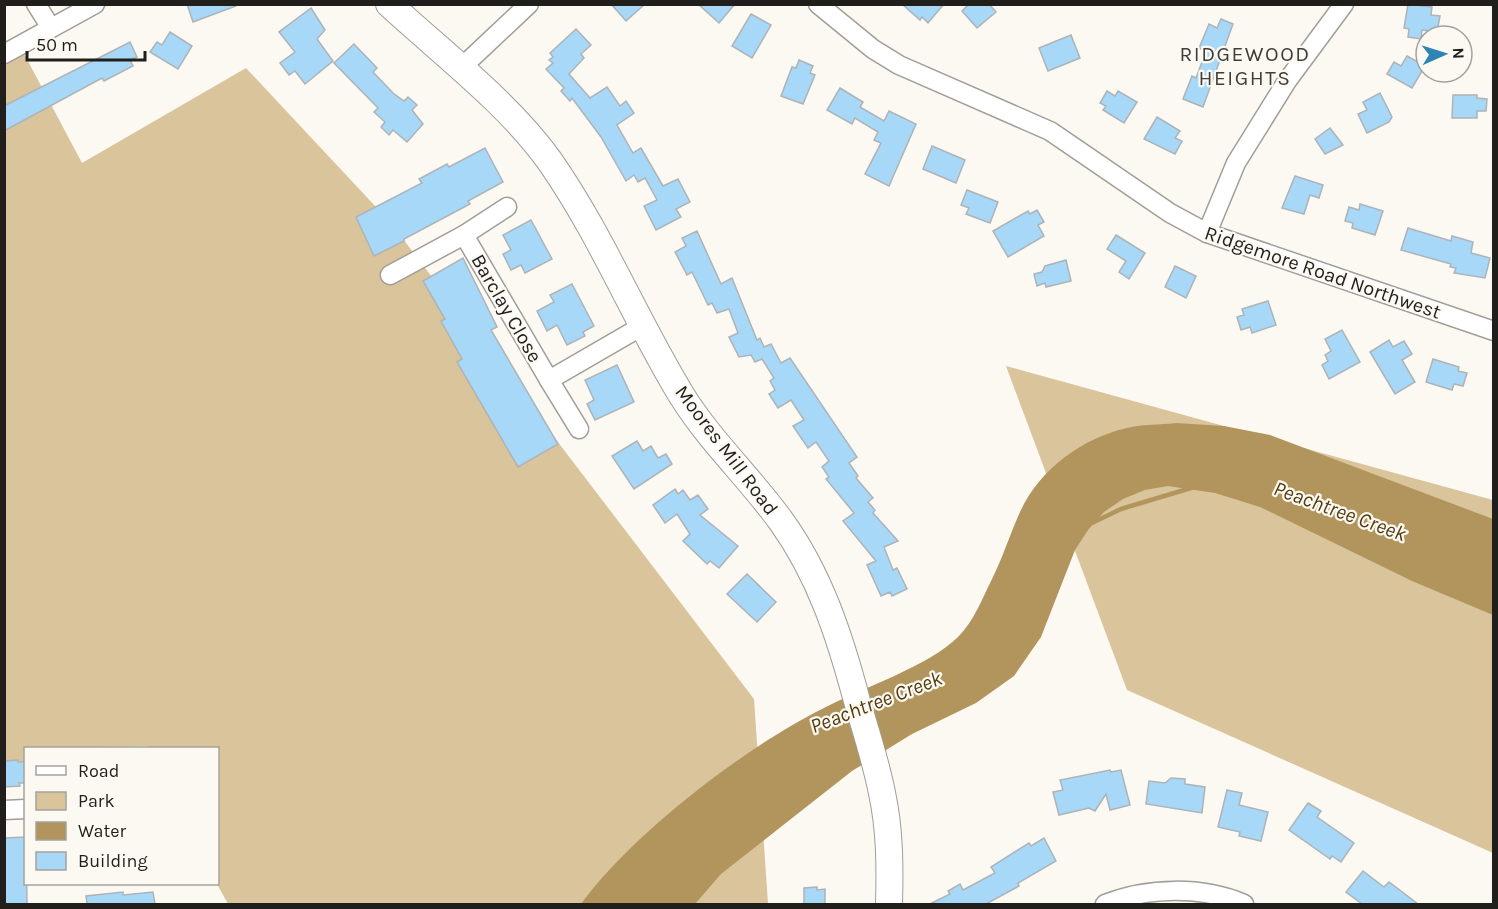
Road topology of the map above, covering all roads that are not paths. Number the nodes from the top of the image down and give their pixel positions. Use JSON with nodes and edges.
{"nodes":[{"id":1,"x":36,"y":4,"type":"edge"},
{"id":2,"x":95,"y":4,"type":"edge"},
{"id":3,"x":389,"y":4,"type":"edge"},
{"id":4,"x":529,"y":4,"type":"edge"},
{"id":5,"x":818,"y":4,"type":"edge"},
{"id":6,"x":1344,"y":4,"type":"edge"},
{"id":7,"x":51,"y":28,"type":"junction"},
{"id":8,"x":4,"y":54,"type":"edge"},
{"id":9,"x":460,"y":69,"type":"junction"},
{"id":10,"x":507,"y":207,"type":"dead end"},
{"id":11,"x":1207,"y":233,"type":"junction"},
{"id":12,"x":465,"y":235,"type":"junction"},
{"id":13,"x":390,"y":275,"type":"dead end"},
{"id":14,"x":644,"y":326,"type":"junction"},
{"id":15,"x":1494,"y":331,"type":"edge"},
{"id":16,"x":549,"y":380,"type":"junction"},
{"id":17,"x":579,"y":429,"type":"dead end"},
{"id":18,"x":24,"y":809,"type":"edge"},
{"id":19,"x":4,"y":810,"type":"edge"},
{"id":20,"x":889,"y":904,"type":"edge"},
{"id":21,"x":1105,"y":904,"type":"edge"},
{"id":22,"x":1245,"y":904,"type":"edge"}],
"edges":[{"from":1,"to":7,"type":"street"},
{"from":2,"to":7,"type":"street"},
{"from":3,"to":9,"type":"street","name":"Moores Mill Road"},
{"from":4,"to":9,"type":"street"},
{"from":5,"to":11,"type":"street","name":"Ridgemore Road Northwest"},
{"from":6,"to":11,"type":"street"},
{"from":7,"to":8,"type":"street"},
{"from":9,"to":14,"type":"street","name":"Moores Mill Road"},
{"from":10,"to":12,"type":"street","name":"Barclay Close"},
{"from":11,"to":15,"type":"street","name":"Ridgemore Road Northwest"},
{"from":12,"to":13,"type":"street","name":"Barclay Close"},
{"from":12,"to":16,"type":"street","name":"Barclay Close"},
{"from":14,"to":16,"type":"street","name":"Barclay Close"},
{"from":14,"to":20,"type":"street","name":"Moores Mill Road"},
{"from":16,"to":17,"type":"street","name":"Barclay Close"},
{"from":18,"to":19,"type":"street"},
{"from":21,"to":22,"type":"street"}]}
